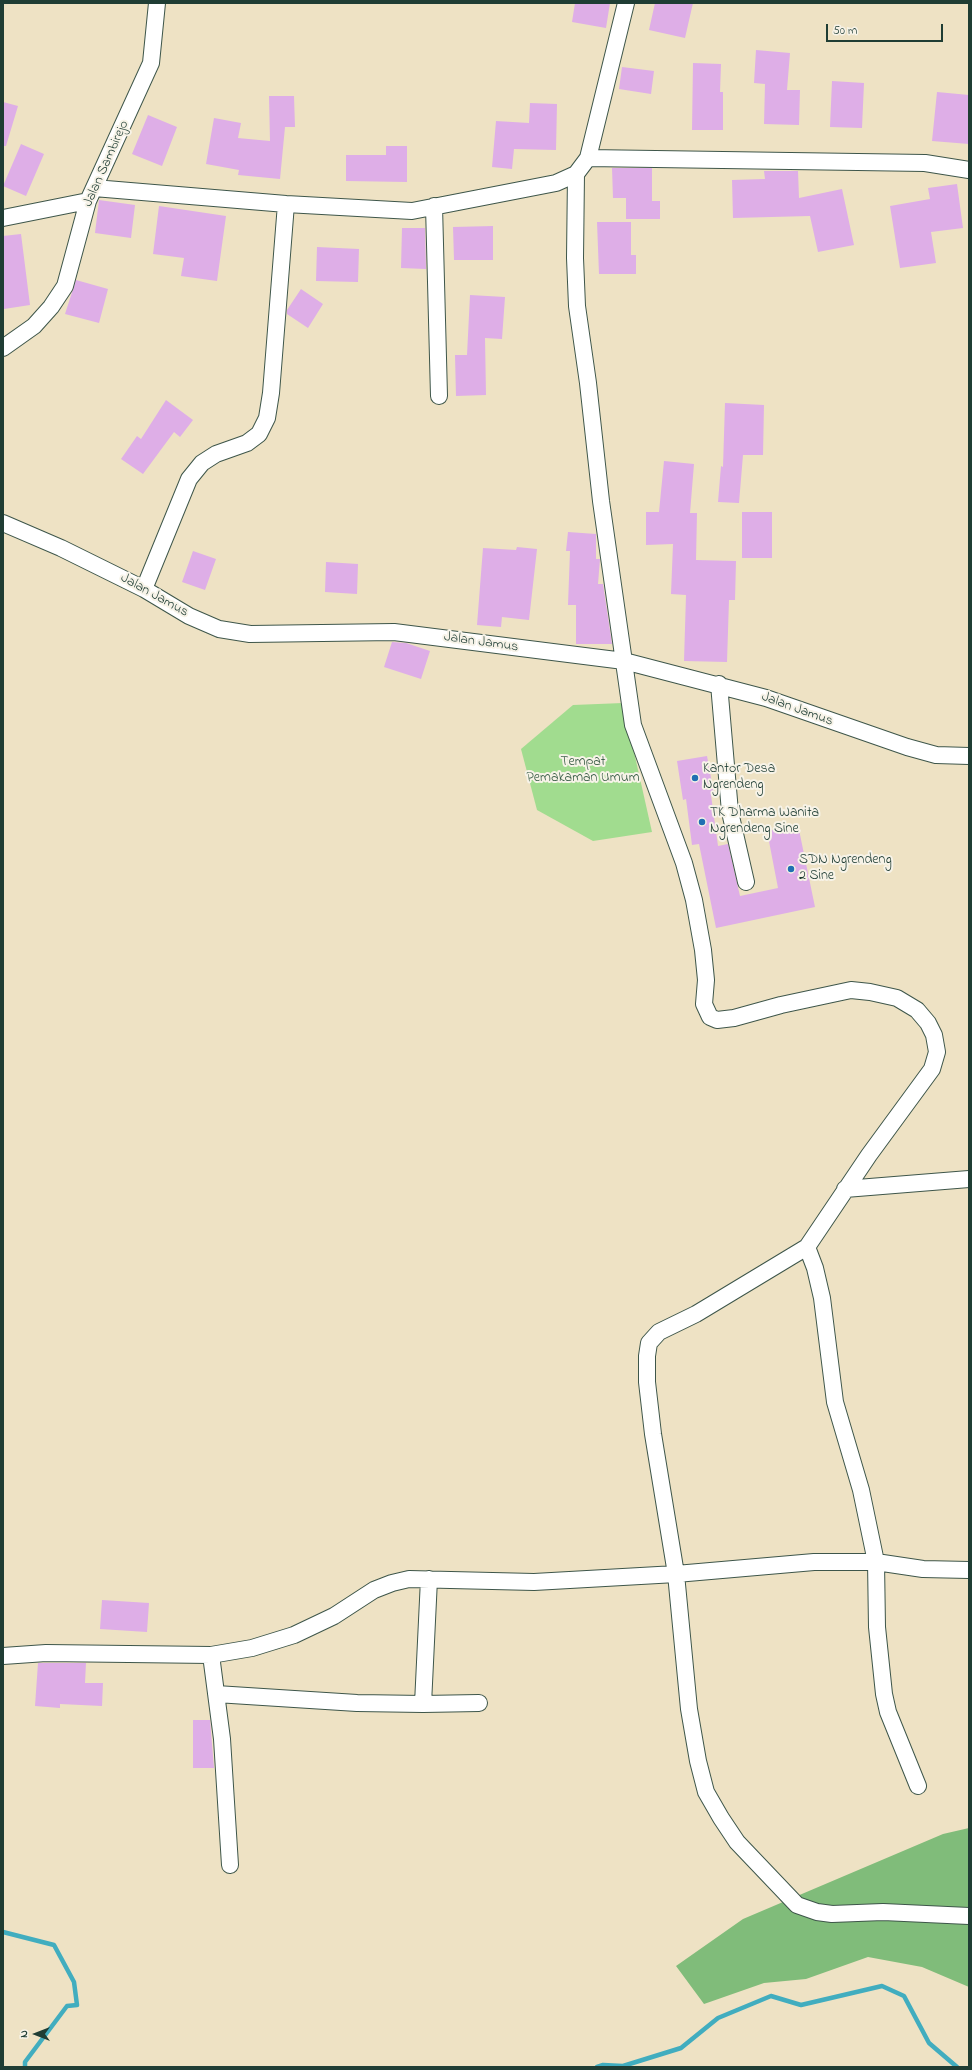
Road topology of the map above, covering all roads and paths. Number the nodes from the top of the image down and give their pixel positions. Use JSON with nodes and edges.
{"nodes":[{"id":1,"x":157,"y":3,"type":"edge"},
{"id":2,"x":626,"y":3,"type":"edge"},
{"id":3,"x":588,"y":158,"type":"junction"},
{"id":4,"x":969,"y":170,"type":"edge"},
{"id":5,"x":576,"y":174,"type":"junction"},
{"id":6,"x":91,"y":195,"type":"junction"},
{"id":7,"x":286,"y":204,"type":"junction"},
{"id":8,"x":434,"y":206,"type":"junction"},
{"id":9,"x":3,"y":218,"type":"edge"},
{"id":10,"x":3,"y":348,"type":"edge"},
{"id":11,"x":439,"y":396,"type":"dead end"},
{"id":12,"x":3,"y":523,"type":"edge"},
{"id":13,"x":144,"y":589,"type":"junction"},
{"id":14,"x":624,"y":662,"type":"junction"},
{"id":15,"x":719,"y":684,"type":"junction"},
{"id":16,"x":969,"y":756,"type":"edge"},
{"id":17,"x":746,"y":882,"type":"dead end"},
{"id":18,"x":969,"y":1179,"type":"edge"},
{"id":19,"x":845,"y":1189,"type":"junction"},
{"id":20,"x":807,"y":1247,"type":"junction"},
{"id":21,"x":876,"y":1562,"type":"junction"},
{"id":22,"x":969,"y":1570,"type":"edge"},
{"id":23,"x":676,"y":1574,"type":"junction"},
{"id":24,"x":429,"y":1579,"type":"junction"},
{"id":25,"x":211,"y":1655,"type":"junction"},
{"id":26,"x":3,"y":1656,"type":"edge"},
{"id":27,"x":216,"y":1694,"type":"junction"},
{"id":28,"x":479,"y":1703,"type":"dead end"},
{"id":29,"x":424,"y":1704,"type":"junction"},
{"id":30,"x":918,"y":1786,"type":"dead end"},
{"id":31,"x":230,"y":1866,"type":"dead end"},
{"id":32,"x":969,"y":1916,"type":"edge"}],
"edges":[{"from":1,"to":6,"type":"street","name":"Jalan Sambirejo"},
{"from":2,"to":3,"type":"street"},
{"from":3,"to":4,"type":"street"},
{"from":3,"to":5,"type":"street"},
{"from":5,"to":8,"type":"street"},
{"from":5,"to":14,"type":"street"},
{"from":6,"to":7,"type":"street"},
{"from":6,"to":9,"type":"street"},
{"from":6,"to":10,"type":"street","name":"Jalan Sambirejo"},
{"from":7,"to":8,"type":"street"},
{"from":7,"to":13,"type":"street"},
{"from":8,"to":11,"type":"street"},
{"from":12,"to":13,"type":"street","name":"Jalan Jamus"},
{"from":13,"to":14,"type":"street","name":"Jalan Jamus"},
{"from":14,"to":15,"type":"street","name":"Jalan Jamus"},
{"from":14,"to":19,"type":"street"},
{"from":15,"to":16,"type":"street","name":"Jalan Jamus"},
{"from":15,"to":17,"type":"street"},
{"from":18,"to":19,"type":"street"},
{"from":19,"to":20,"type":"street"},
{"from":20,"to":21,"type":"street"},
{"from":20,"to":23,"type":"street"},
{"from":21,"to":22,"type":"street"},
{"from":21,"to":23,"type":"street"},
{"from":21,"to":30,"type":"street"},
{"from":23,"to":24,"type":"street"},
{"from":23,"to":32,"type":"street"},
{"from":24,"to":25,"type":"street"},
{"from":24,"to":29,"type":"street"},
{"from":25,"to":26,"type":"street"},
{"from":25,"to":27,"type":"street"},
{"from":27,"to":29,"type":"street"},
{"from":27,"to":31,"type":"street"},
{"from":28,"to":29,"type":"street"}]}
